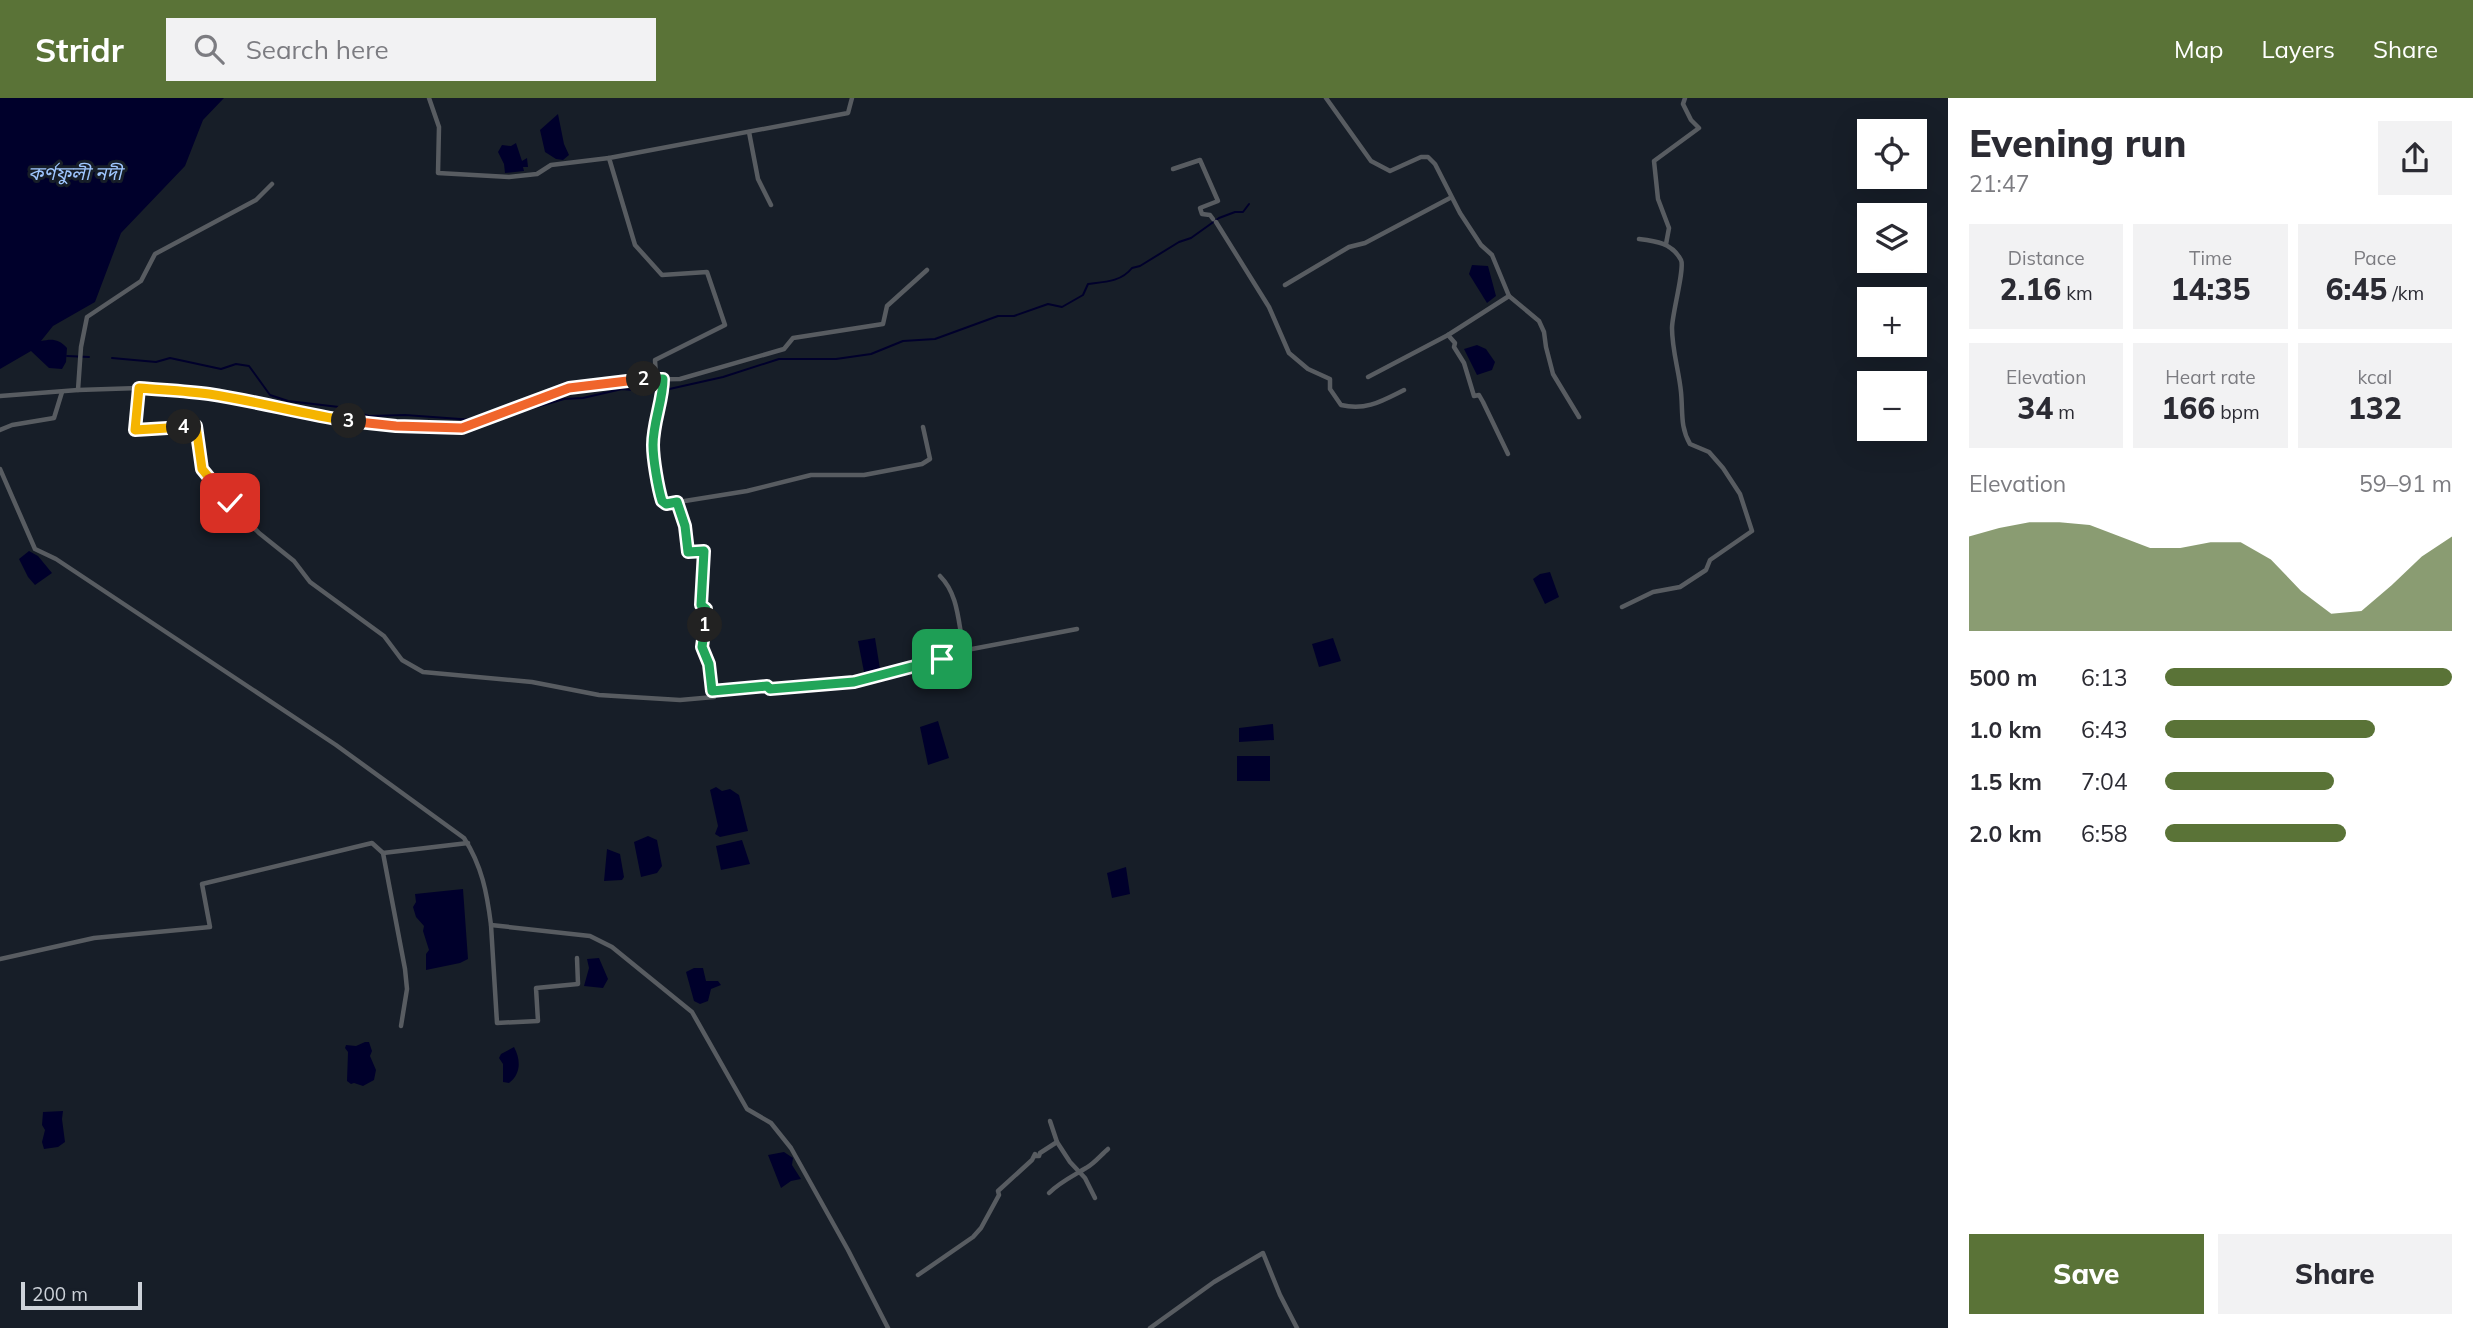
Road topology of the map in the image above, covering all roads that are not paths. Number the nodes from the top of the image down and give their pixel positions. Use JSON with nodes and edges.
{"nodes":[{"id":1,"x":429,"y":98,"type":"edge"},
{"id":2,"x":852,"y":98,"type":"edge"},
{"id":3,"x":1326,"y":98,"type":"edge"},
{"id":4,"x":1685,"y":98,"type":"edge"},
{"id":5,"x":749,"y":132,"type":"junction"},
{"id":6,"x":609,"y":158,"type":"junction"},
{"id":7,"x":1173,"y":169,"type":"dead end"},
{"id":8,"x":272,"y":184,"type":"dead end"},
{"id":9,"x":1451,"y":198,"type":"junction"},
{"id":10,"x":771,"y":205,"type":"dead end"},
{"id":11,"x":1640,"y":239,"type":"dead end"},
{"id":12,"x":1666,"y":244,"type":"junction"},
{"id":13,"x":927,"y":270,"type":"dead end"},
{"id":14,"x":1285,"y":285,"type":"dead end"},
{"id":15,"x":1509,"y":296,"type":"junction"},
{"id":16,"x":1448,"y":335,"type":"junction"},
{"id":17,"x":1368,"y":376,"type":"dead end"},
{"id":18,"x":656,"y":378,"type":"junction"},
{"id":19,"x":663,"y":379,"type":"junction"},
{"id":20,"x":139,"y":388,"type":"junction"},
{"id":21,"x":78,"y":390,"type":"junction"},
{"id":22,"x":1404,"y":390,"type":"dead end"},
{"id":23,"x":62,"y":391,"type":"junction"},
{"id":24,"x":0,"y":396,"type":"edge"},
{"id":25,"x":1579,"y":417,"type":"dead end"},
{"id":26,"x":923,"y":427,"type":"dead end"},
{"id":27,"x":0,"y":430,"type":"edge"},
{"id":28,"x":1508,"y":454,"type":"dead end"},
{"id":29,"x":0,"y":469,"type":"edge"},
{"id":30,"x":677,"y":502,"type":"junction"},
{"id":31,"x":940,"y":576,"type":"dead end"},
{"id":32,"x":1622,"y":607,"type":"dead end"},
{"id":33,"x":1077,"y":629,"type":"dead end"},
{"id":34,"x":938,"y":639,"type":"dead end"},
{"id":35,"x":714,"y":697,"type":"dead end"},
{"id":36,"x":468,"y":843,"type":"junction"},
{"id":37,"x":383,"y":853,"type":"junction"},
{"id":38,"x":491,"y":925,"type":"junction"},
{"id":39,"x":577,"y":958,"type":"dead end"},
{"id":40,"x":0,"y":959,"type":"edge"},
{"id":41,"x":401,"y":1026,"type":"dead end"},
{"id":42,"x":1050,"y":1121,"type":"dead end"},
{"id":43,"x":1057,"y":1142,"type":"junction"},
{"id":44,"x":1108,"y":1149,"type":"dead end"},
{"id":45,"x":1078,"y":1171,"type":"junction"},
{"id":46,"x":1049,"y":1193,"type":"dead end"},
{"id":47,"x":1095,"y":1198,"type":"dead end"},
{"id":48,"x":918,"y":1275,"type":"dead end"},
{"id":49,"x":888,"y":1328,"type":"edge"},
{"id":50,"x":1150,"y":1328,"type":"edge"},
{"id":51,"x":1297,"y":1328,"type":"edge"}],
"edges":[{"from":1,"to":6,"type":"street"},
{"from":2,"to":5,"type":"street"},
{"from":3,"to":9,"type":"street"},
{"from":4,"to":12,"type":"street"},
{"from":5,"to":6,"type":"street"},
{"from":5,"to":10,"type":"street"},
{"from":6,"to":18,"type":"street"},
{"from":7,"to":22,"type":"street"},
{"from":8,"to":21,"type":"street"},
{"from":9,"to":14,"type":"street"},
{"from":9,"to":15,"type":"street"},
{"from":11,"to":12,"type":"street"},
{"from":12,"to":32,"type":"street"},
{"from":13,"to":19,"type":"street"},
{"from":15,"to":16,"type":"street"},
{"from":15,"to":25,"type":"street"},
{"from":16,"to":17,"type":"street"},
{"from":16,"to":28,"type":"street"},
{"from":18,"to":19,"type":"street"},
{"from":18,"to":20,"type":"street"},
{"from":19,"to":30,"type":"street"},
{"from":20,"to":21,"type":"street"},
{"from":20,"to":35,"type":"street"},
{"from":21,"to":23,"type":"street"},
{"from":23,"to":24,"type":"street"},
{"from":23,"to":27,"type":"street"},
{"from":26,"to":30,"type":"street"},
{"from":29,"to":36,"type":"street"},
{"from":30,"to":34,"type":"street"},
{"from":31,"to":33,"type":"street"},
{"from":36,"to":37,"type":"street"},
{"from":36,"to":38,"type":"street"},
{"from":37,"to":40,"type":"street"},
{"from":37,"to":41,"type":"street"},
{"from":38,"to":39,"type":"street"},
{"from":38,"to":49,"type":"street"},
{"from":42,"to":43,"type":"street"},
{"from":43,"to":45,"type":"street"},
{"from":43,"to":48,"type":"street"},
{"from":44,"to":45,"type":"street"},
{"from":45,"to":46,"type":"street"},
{"from":45,"to":47,"type":"street"},
{"from":50,"to":51,"type":"street"}]}
